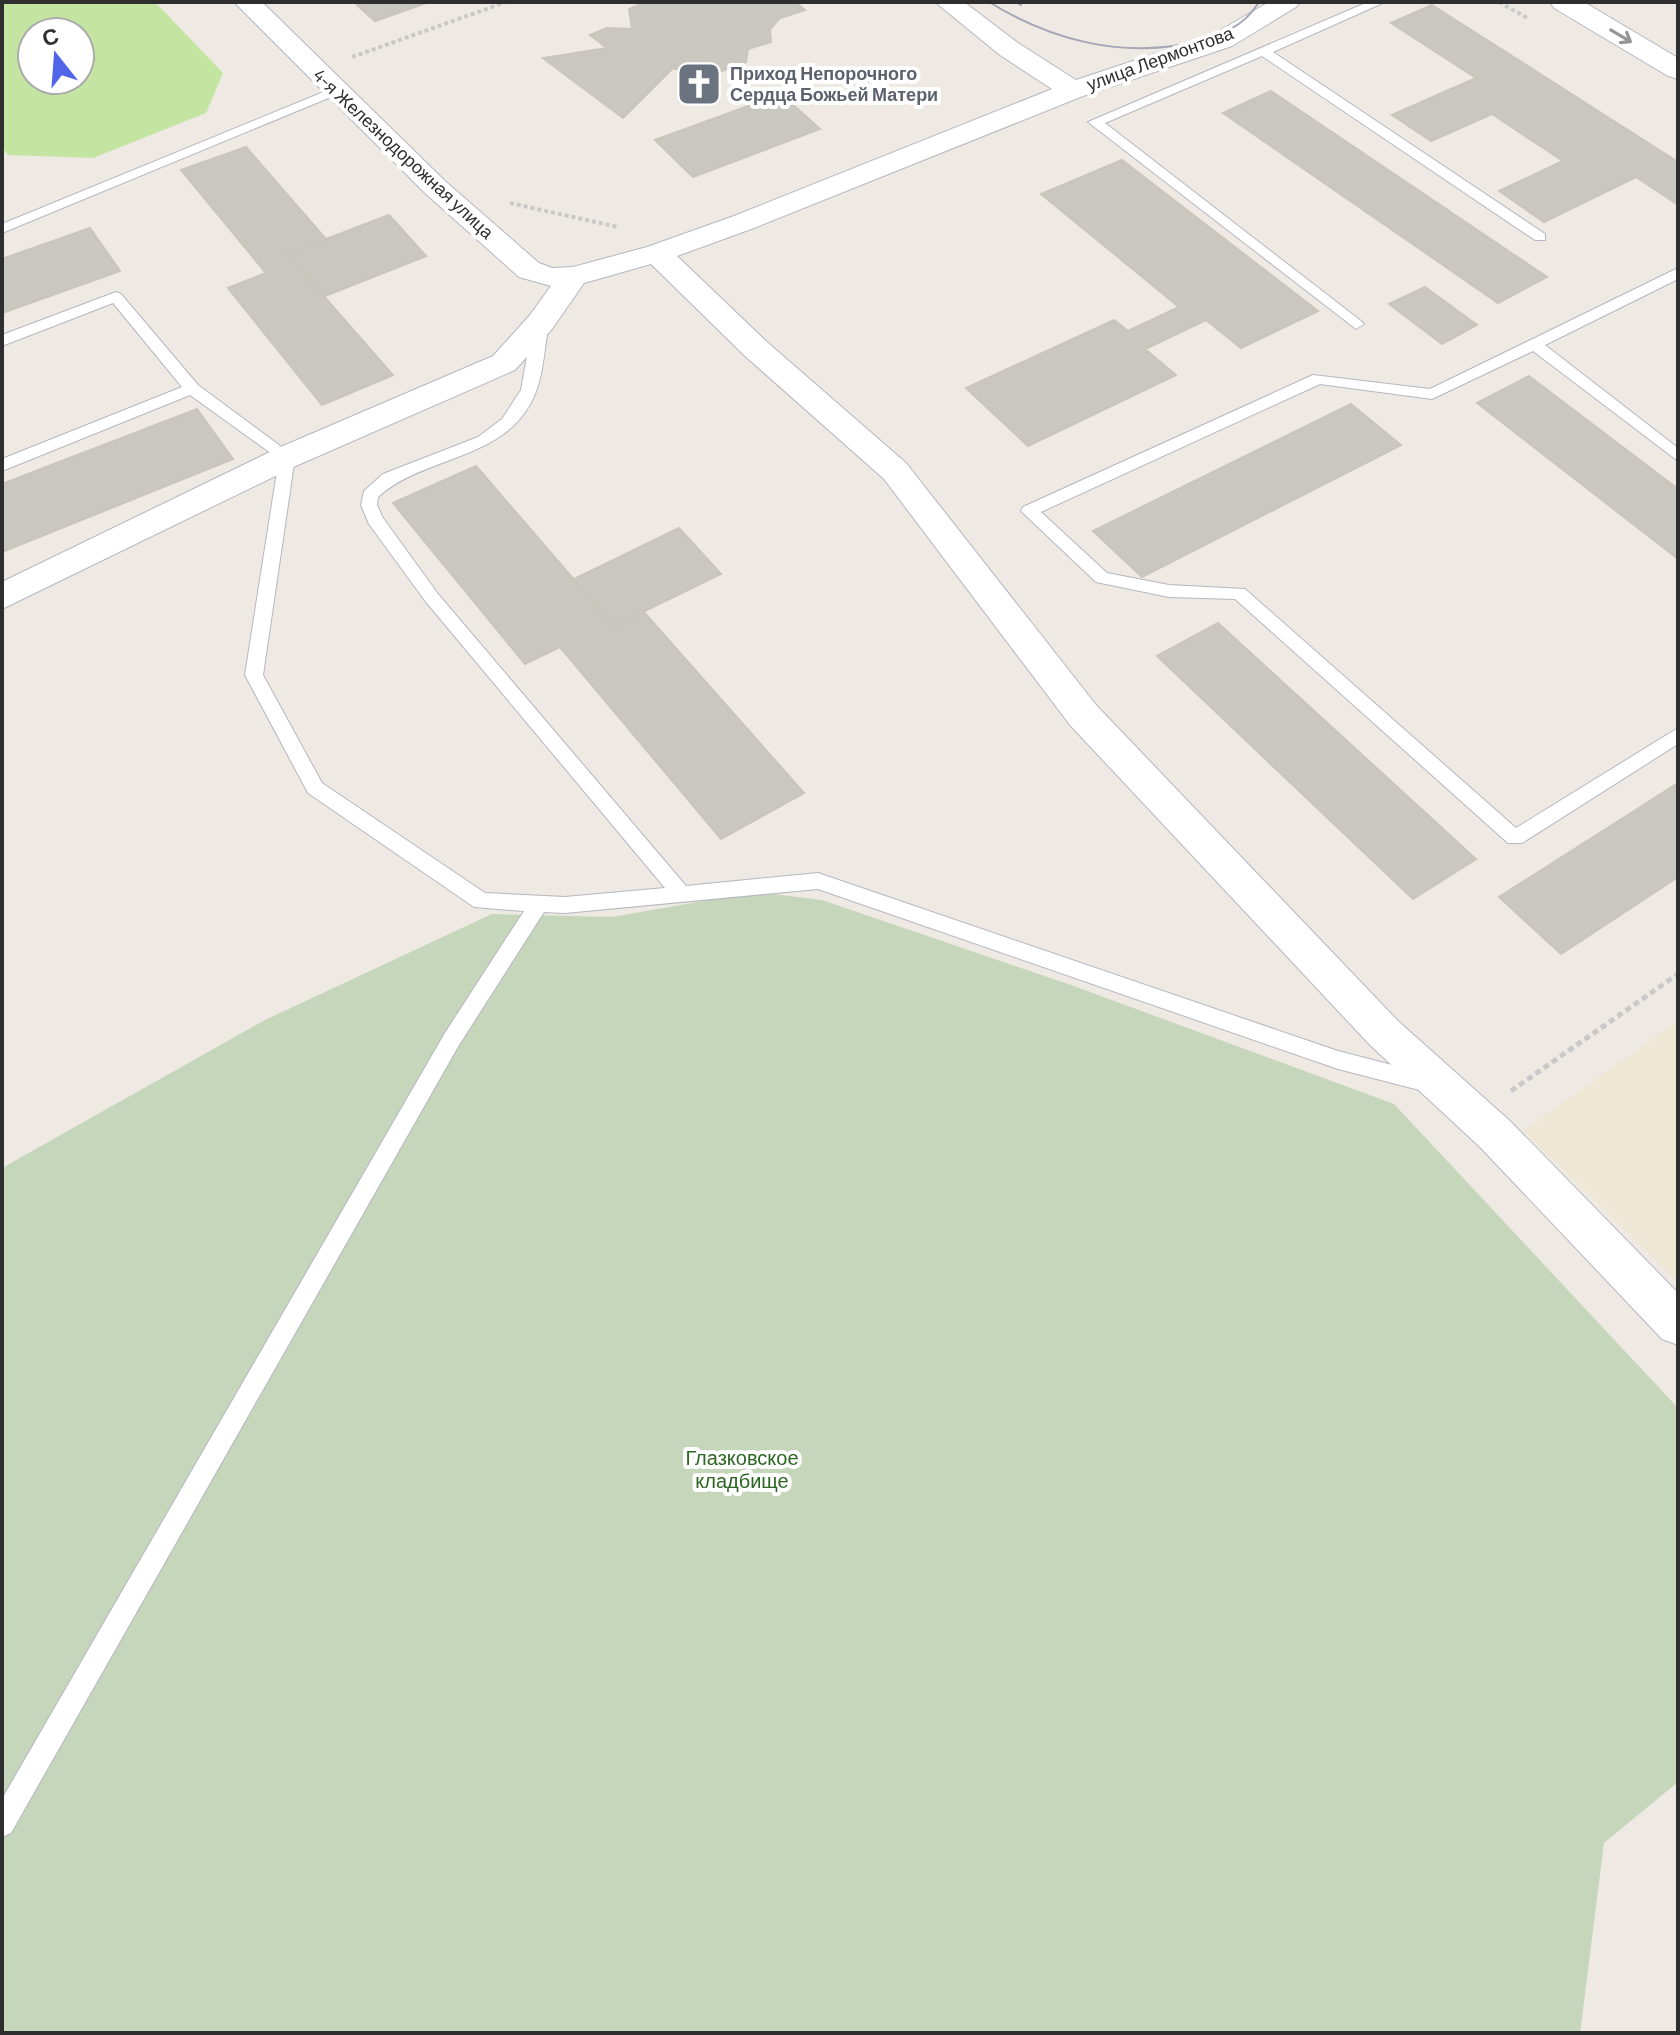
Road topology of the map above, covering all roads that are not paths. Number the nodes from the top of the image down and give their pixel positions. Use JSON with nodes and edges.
{"nodes":[{"id":1,"x":247,"y":2,"type":"edge"},
{"id":2,"x":948,"y":2,"type":"edge"},
{"id":3,"x":1287,"y":2,"type":"edge"},
{"id":4,"x":1379,"y":2,"type":"edge"},
{"id":5,"x":1564,"y":2,"type":"edge"},
{"id":6,"x":1009,"y":49,"type":"junction"},
{"id":7,"x":1264,"y":52,"type":"junction"},
{"id":8,"x":1678,"y":70,"type":"edge"},
{"id":9,"x":1134,"y":72,"type":"junction"},
{"id":10,"x":1073,"y":90,"type":"junction"},
{"id":11,"x":336,"y":92,"type":"junction"},
{"id":12,"x":2,"y":229,"type":"edge"},
{"id":13,"x":1540,"y":237,"type":"dead end"},
{"id":14,"x":644,"y":242,"type":"junction"},
{"id":15,"x":1678,"y":273,"type":"edge"},
{"id":16,"x":574,"y":276,"type":"junction"},
{"id":17,"x":541,"y":322,"type":"junction"},
{"id":18,"x":1356,"y":324,"type":"dead end"},
{"id":19,"x":2,"y":341,"type":"edge"},
{"id":20,"x":1534,"y":344,"type":"junction"},
{"id":21,"x":192,"y":389,"type":"junction"},
{"id":22,"x":1678,"y":456,"type":"edge"},
{"id":23,"x":287,"y":457,"type":"junction"},
{"id":24,"x":2,"y":465,"type":"edge"},
{"id":25,"x":2,"y":597,"type":"edge"},
{"id":26,"x":1678,"y":735,"type":"edge"},
{"id":27,"x":681,"y":893,"type":"junction"},
{"id":28,"x":539,"y":904,"type":"junction"},
{"id":29,"x":1444,"y":1088,"type":"junction"},
{"id":30,"x":1678,"y":1324,"type":"edge"},
{"id":31,"x":2,"y":1824,"type":"edge"}],
"edges":[{"from":1,"to":11,"type":"street","name":"4-я Железнодорожная улица"},
{"from":2,"to":6,"type":"street"},
{"from":3,"to":9,"type":"street","name":"улица Лермонтова"},
{"from":4,"to":7,"type":"lane"},
{"from":5,"to":8,"type":"main road","one_way":true},
{"from":6,"to":9,"type":"street"},
{"from":6,"to":10,"type":"street"},
{"from":7,"to":13,"type":"lane"},
{"from":7,"to":18,"type":"lane"},
{"from":9,"to":10,"type":"street","name":"улица Лермонтова"},
{"from":10,"to":14,"type":"street","name":"улица Лермонтова"},
{"from":11,"to":12,"type":"lane"},
{"from":11,"to":16,"type":"street","name":"4-я Железнодорожная улица"},
{"from":14,"to":16,"type":"street","name":"улица Лермонтова"},
{"from":14,"to":29,"type":"street"},
{"from":15,"to":20,"type":"lane"},
{"from":16,"to":17,"type":"street"},
{"from":17,"to":23,"type":"street"},
{"from":17,"to":27,"type":"lane"},
{"from":19,"to":21,"type":"lane"},
{"from":20,"to":22,"type":"lane"},
{"from":20,"to":26,"type":"lane"},
{"from":21,"to":23,"type":"lane"},
{"from":21,"to":24,"type":"lane"},
{"from":23,"to":25,"type":"street"},
{"from":23,"to":28,"type":"lane"},
{"from":27,"to":28,"type":"lane"},
{"from":27,"to":29,"type":"lane"},
{"from":28,"to":31,"type":"lane"},
{"from":29,"to":30,"type":"street"}]}
